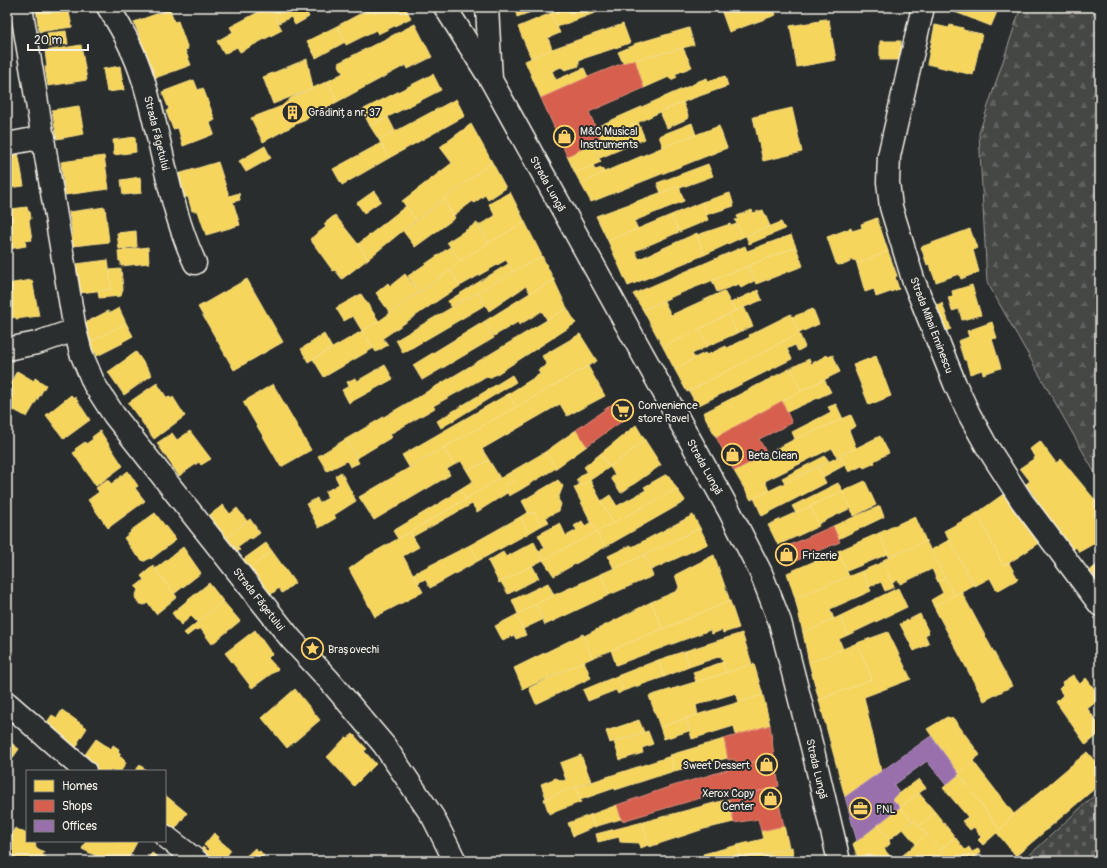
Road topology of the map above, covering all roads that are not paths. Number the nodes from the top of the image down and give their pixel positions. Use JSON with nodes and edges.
{"nodes":[{"id":1,"x":21,"y":7,"type":"edge"},
{"id":2,"x":108,"y":7,"type":"edge"},
{"id":3,"x":445,"y":7,"type":"edge"},
{"id":4,"x":487,"y":7,"type":"edge"},
{"id":5,"x":923,"y":7,"type":"edge"},
{"id":6,"x":491,"y":80,"type":"junction"},
{"id":7,"x":44,"y":138,"type":"junction"},
{"id":8,"x":7,"y":144,"type":"edge"},
{"id":9,"x":195,"y":263,"type":"dead end"},
{"id":10,"x":74,"y":330,"type":"junction"},
{"id":11,"x":7,"y":349,"type":"edge"},
{"id":12,"x":1100,"y":605,"type":"edge"},
{"id":13,"x":7,"y":703,"type":"edge"},
{"id":14,"x":84,"y":770,"type":"edge"},
{"id":15,"x":166,"y":837,"type":"edge"},
{"id":16,"x":197,"y":861,"type":"edge"},
{"id":17,"x":455,"y":861,"type":"edge"},
{"id":18,"x":839,"y":861,"type":"edge"}],
"edges":[{"from":1,"to":7,"type":"street","name":"Strada Făgetului"},
{"from":2,"to":9,"type":"street","name":"Strada Făgetului"},
{"from":3,"to":6,"type":"street","name":"Strada Lungă"},
{"from":4,"to":6,"type":"street","name":"Strada Lungă"},
{"from":5,"to":12,"type":"street","name":"Strada Mihai Eminescu"},
{"from":6,"to":18,"type":"street","name":"Strada Lungă"},
{"from":7,"to":8,"type":"street"},
{"from":7,"to":10,"type":"street","name":"Strada Făgetului"},
{"from":10,"to":11,"type":"street"},
{"from":10,"to":17,"type":"street","name":"Strada Făgetului"},
{"from":13,"to":14,"type":"street"},
{"from":15,"to":16,"type":"street"}]}
